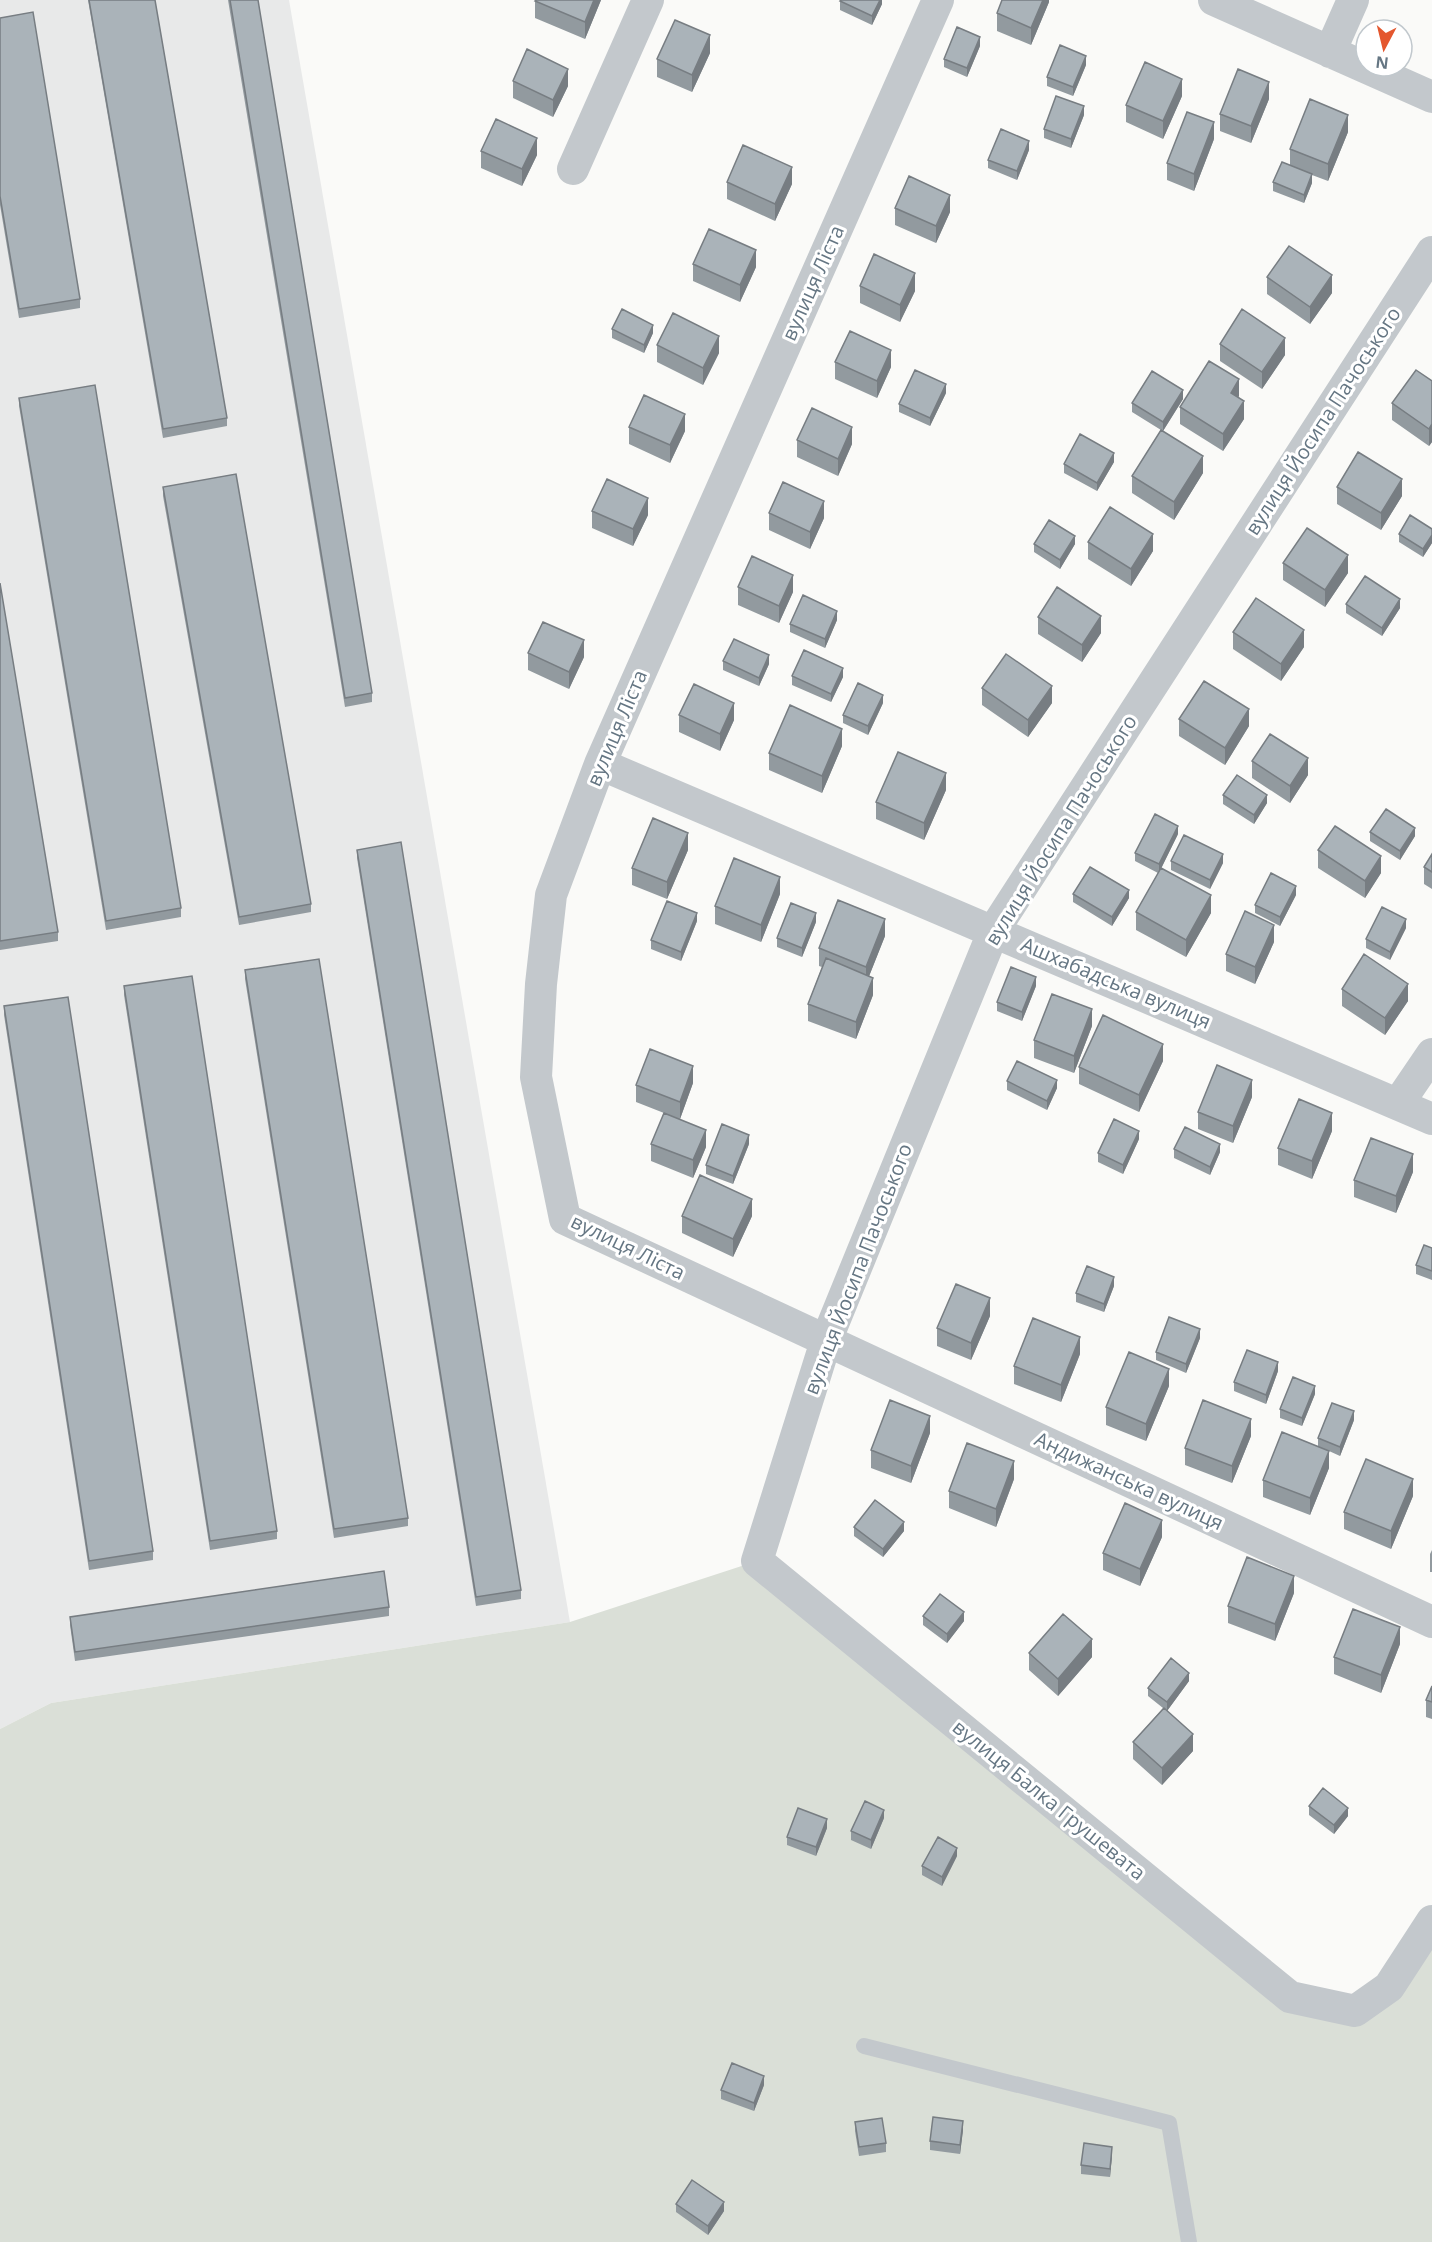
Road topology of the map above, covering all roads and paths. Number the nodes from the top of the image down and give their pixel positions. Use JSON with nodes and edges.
{"nodes":[{"id":1,"x":648,"y":0,"type":"edge"},
{"id":2,"x":938,"y":0,"type":"edge"},
{"id":3,"x":1214,"y":0,"type":"edge"},
{"id":4,"x":1353,"y":0,"type":"edge"},
{"id":5,"x":1330,"y":52,"type":"junction"},
{"id":6,"x":1432,"y":98,"type":"edge"},
{"id":7,"x":573,"y":169,"type":"dead end"},
{"id":8,"x":1432,"y":252,"type":"edge"},
{"id":9,"x":600,"y":764,"type":"junction"},
{"id":10,"x":994,"y":930,"type":"junction"},
{"id":11,"x":1432,"y":1054,"type":"edge"},
{"id":12,"x":1398,"y":1104,"type":"junction"},
{"id":13,"x":1432,"y":1119,"type":"edge"},
{"id":14,"x":826,"y":1341,"type":"junction"},
{"id":15,"x":757,"y":1561,"type":"joint"},
{"id":16,"x":1432,"y":1622,"type":"edge"},
{"id":17,"x":1432,"y":1922,"type":"edge"},
{"id":18,"x":864,"y":2046,"type":"dead end"},
{"id":19,"x":1189,"y":2242,"type":"edge"}],
"edges":[{"from":1,"to":7,"type":"street"},
{"from":2,"to":9,"type":"street","name":"вулиця Ліста"},
{"from":3,"to":5,"type":"street"},
{"from":4,"to":5,"type":"street"},
{"from":5,"to":6,"type":"street"},
{"from":8,"to":10,"type":"street","name":"вулиця Йосипа Пачоського"},
{"from":9,"to":10,"type":"street","name":"Ашхабадська вулиця"},
{"from":9,"to":14,"type":"street","name":"вулиця Ліста"},
{"from":10,"to":12,"type":"street","name":"Ашхабадська вулиця"},
{"from":10,"to":14,"type":"street","name":"вулиця Йосипа Пачоського"},
{"from":11,"to":12,"type":"street"},
{"from":12,"to":13,"type":"street","name":"Ашхабадська вулиця"},
{"from":14,"to":15,"type":"street","name":"вулиця Йосипа Пачоського"},
{"from":14,"to":16,"type":"street","name":"Андижанська вулиця"},
{"from":15,"to":17,"type":"street","name":"вулиця Балка Грушевата"},
{"from":18,"to":19,"type":"lane"}]}
